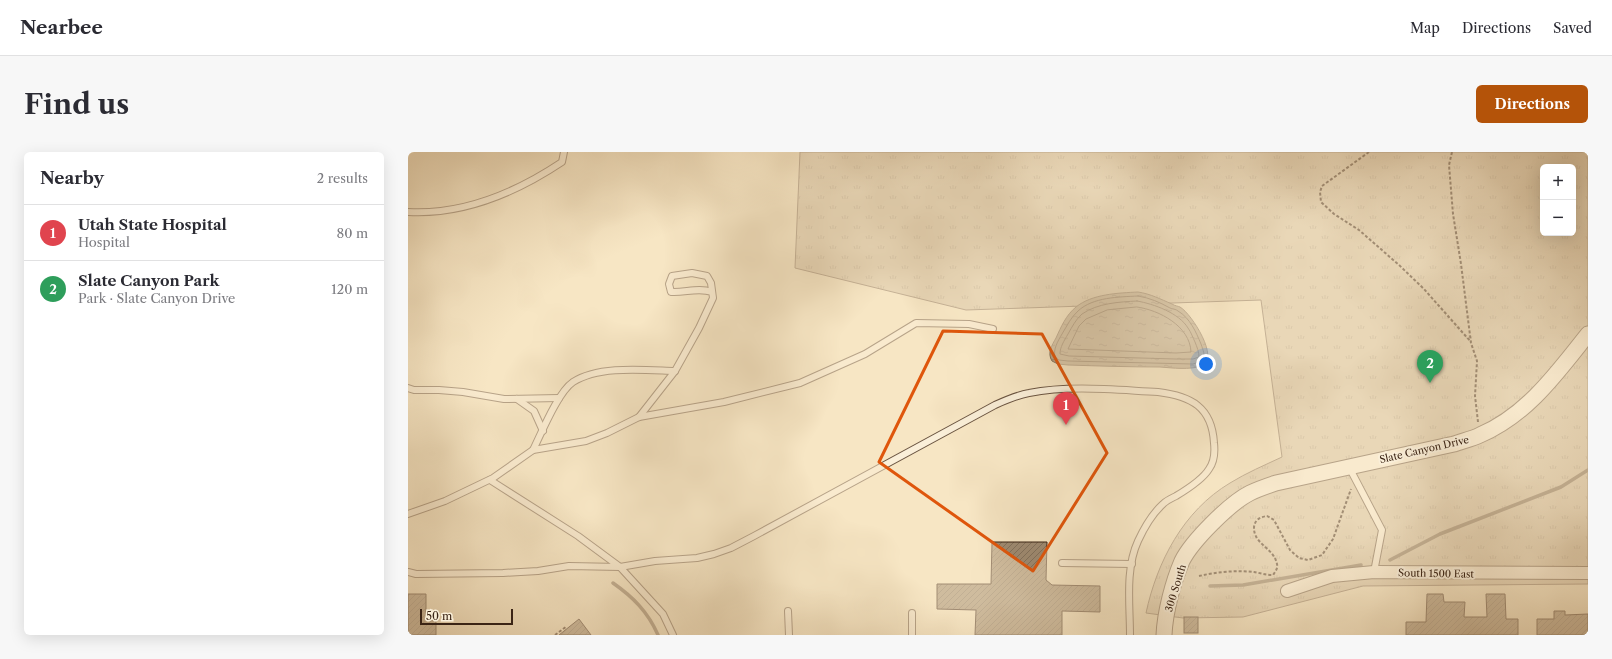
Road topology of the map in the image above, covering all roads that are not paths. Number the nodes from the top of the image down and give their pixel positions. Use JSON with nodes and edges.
{"nodes":[{"id":1,"x":564,"y":152,"type":"edge"},
{"id":2,"x":408,"y":212,"type":"edge"},
{"id":3,"x":712,"y":292,"type":"junction"},
{"id":4,"x":993,"y":329,"type":"dead end"},
{"id":5,"x":1588,"y":334,"type":"edge"},
{"id":6,"x":675,"y":371,"type":"junction"},
{"id":7,"x":408,"y":388,"type":"edge"},
{"id":8,"x":559,"y":398,"type":"junction"},
{"id":9,"x":517,"y":399,"type":"junction"},
{"id":10,"x":639,"y":417,"type":"junction"},
{"id":11,"x":543,"y":431,"type":"junction"},
{"id":12,"x":533,"y":450,"type":"junction"},
{"id":13,"x":1349,"y":467,"type":"junction"},
{"id":14,"x":490,"y":480,"type":"junction"},
{"id":15,"x":1227,"y":509,"type":"joint"},
{"id":16,"x":408,"y":514,"type":"edge"},
{"id":17,"x":1062,"y":563,"type":"dead end"},
{"id":18,"x":1132,"y":564,"type":"junction"},
{"id":19,"x":620,"y":567,"type":"junction"},
{"id":20,"x":408,"y":572,"type":"edge"},
{"id":21,"x":1374,"y":572,"type":"junction"},
{"id":22,"x":1588,"y":573,"type":"edge"},
{"id":23,"x":1287,"y":591,"type":"dead end"},
{"id":24,"x":788,"y":611,"type":"dead end"},
{"id":25,"x":912,"y":613,"type":"dead end"},
{"id":26,"x":673,"y":635,"type":"edge"},
{"id":27,"x":788,"y":635,"type":"edge"},
{"id":28,"x":912,"y":635,"type":"edge"},
{"id":29,"x":1130,"y":635,"type":"edge"},
{"id":30,"x":1164,"y":635,"type":"edge"}],
"edges":[{"from":1,"to":2,"type":"lane"},
{"from":3,"to":3,"type":"lane"},
{"from":3,"to":6,"type":"lane"},
{"from":4,"to":10,"type":"lane"},
{"from":5,"to":13,"type":"street","name":"Slate Canyon Drive"},
{"from":6,"to":8,"type":"lane"},
{"from":6,"to":10,"type":"lane"},
{"from":7,"to":9,"type":"lane"},
{"from":8,"to":9,"type":"lane"},
{"from":8,"to":11,"type":"lane"},
{"from":9,"to":11,"type":"lane"},
{"from":10,"to":12,"type":"lane"},
{"from":11,"to":12,"type":"lane"},
{"from":12,"to":14,"type":"lane"},
{"from":13,"to":15,"type":"street","name":"Slate Canyon Drive"},
{"from":13,"to":21,"type":"lane"},
{"from":14,"to":16,"type":"lane"},
{"from":14,"to":19,"type":"lane"},
{"from":15,"to":30,"type":"street","name":"300 South"},
{"from":17,"to":18,"type":"lane"},
{"from":18,"to":19,"type":"lane"},
{"from":18,"to":29,"type":"lane"},
{"from":19,"to":20,"type":"lane"},
{"from":19,"to":26,"type":"lane"},
{"from":21,"to":22,"type":"street","name":"South 1500 East"},
{"from":21,"to":23,"type":"street","name":"South 1500 East"},
{"from":24,"to":27,"type":"lane"},
{"from":25,"to":28,"type":"lane"}]}
